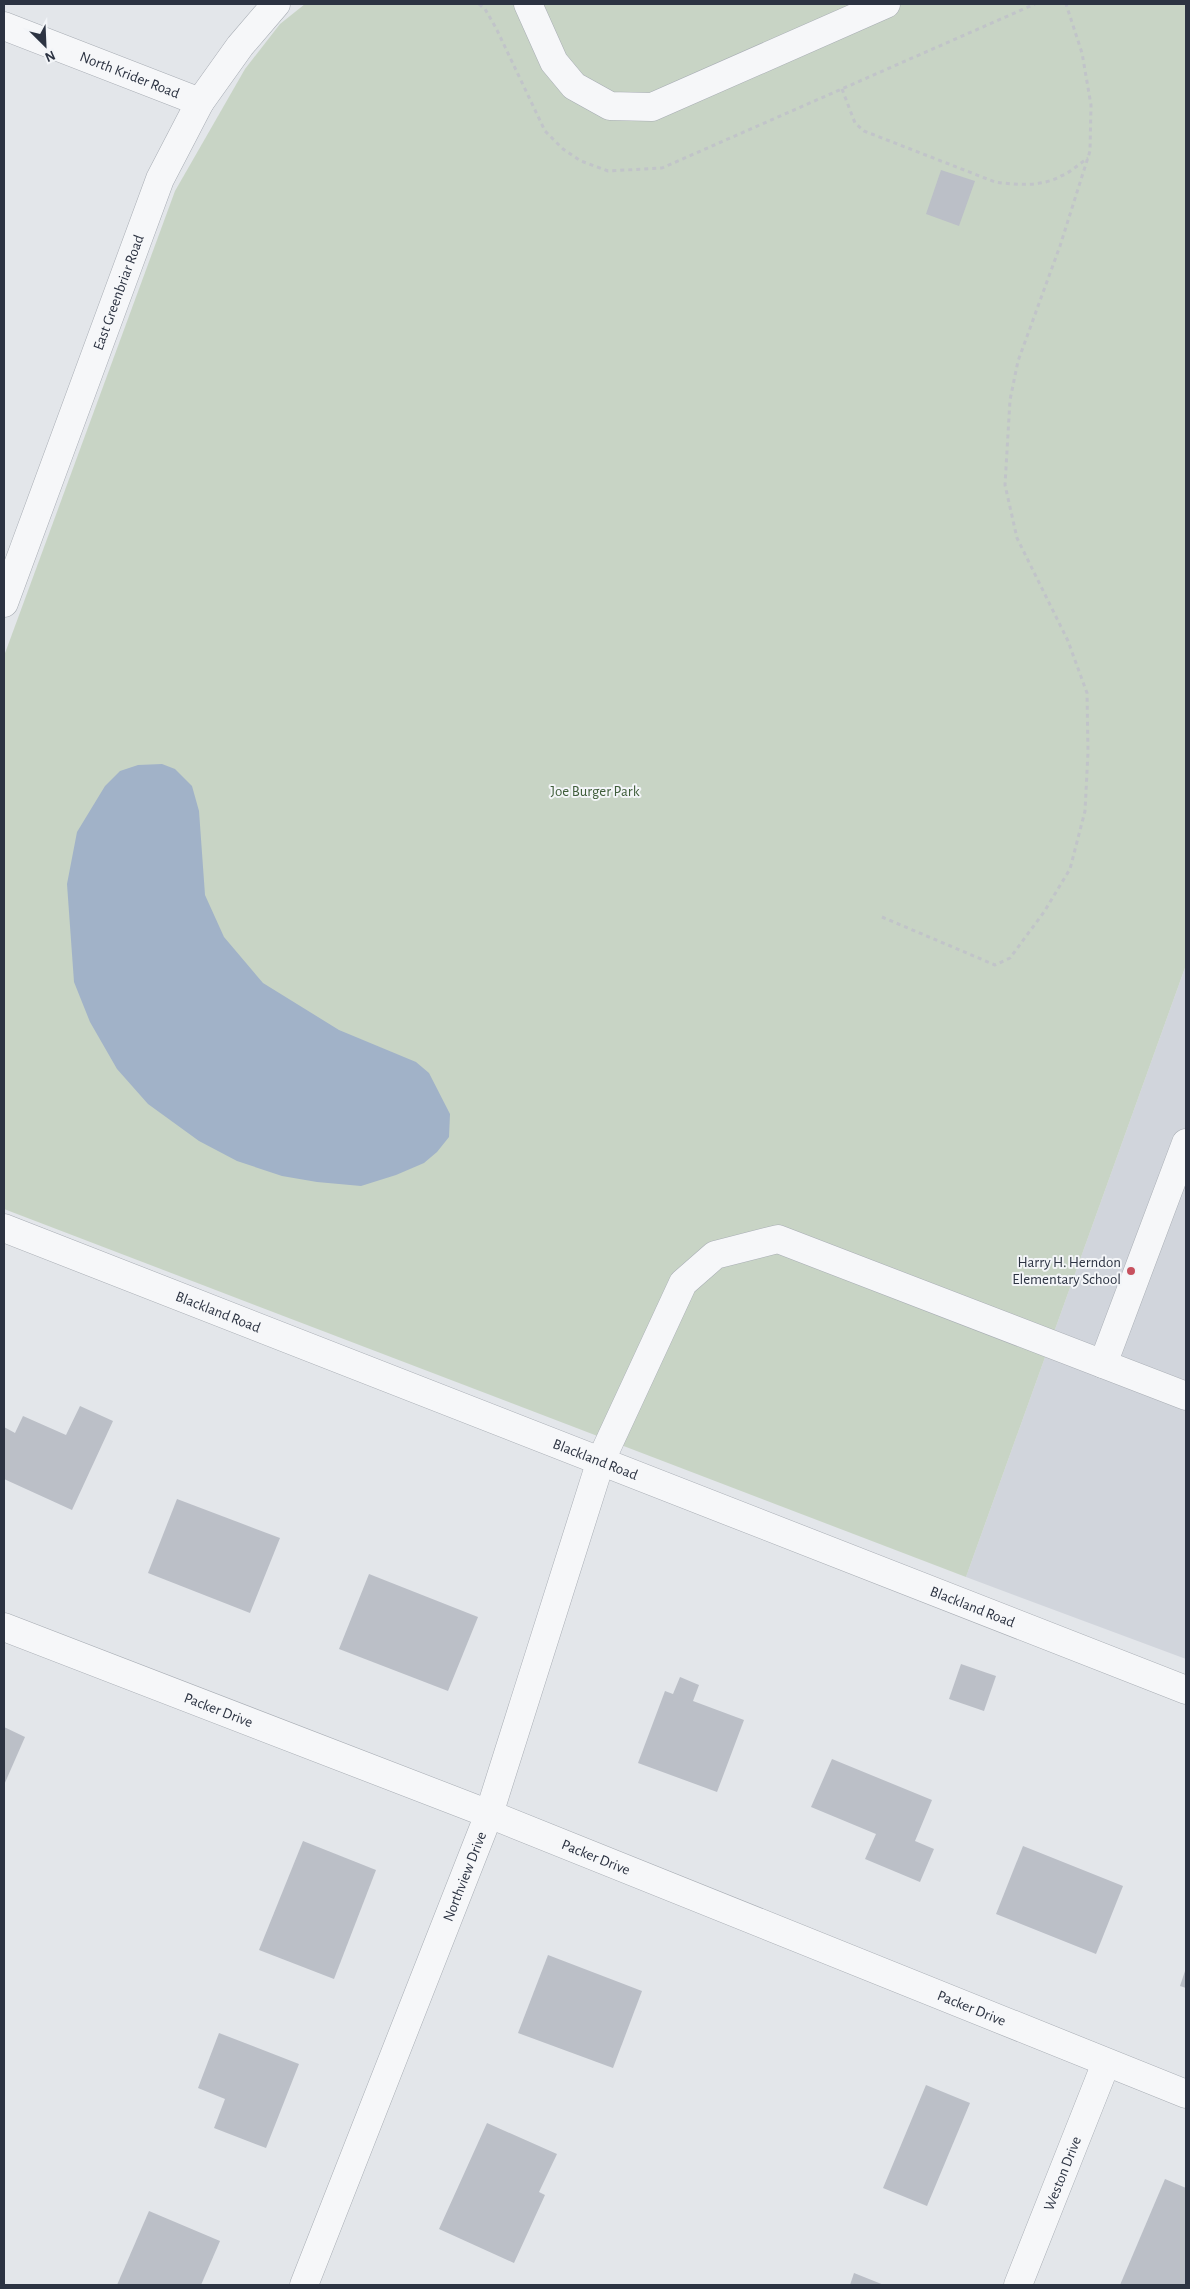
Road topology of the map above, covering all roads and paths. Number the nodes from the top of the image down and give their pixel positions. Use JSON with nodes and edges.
{"nodes":[{"id":1,"x":276,"y":4,"type":"edge"},
{"id":2,"x":528,"y":4,"type":"edge"},
{"id":3,"x":886,"y":4,"type":"edge"},
{"id":4,"x":1066,"y":4,"type":"edge"},
{"id":5,"x":4,"y":26,"type":"edge"},
{"id":6,"x":842,"y":89,"type":"dead end"},
{"id":7,"x":200,"y":102,"type":"junction"},
{"id":8,"x":1088,"y":158,"type":"junction"},
{"id":9,"x":4,"y":603,"type":"edge"},
{"id":10,"x":882,"y":917,"type":"dead end"},
{"id":11,"x":1186,"y":1143,"type":"edge"},
{"id":12,"x":4,"y":1228,"type":"edge"},
{"id":13,"x":1103,"y":1364,"type":"junction"},
{"id":14,"x":1186,"y":1396,"type":"edge"},
{"id":15,"x":601,"y":1460,"type":"junction"},
{"id":16,"x":4,"y":1627,"type":"edge"},
{"id":17,"x":1186,"y":1690,"type":"edge"},
{"id":18,"x":489,"y":1814,"type":"junction"},
{"id":19,"x":1106,"y":2063,"type":"junction"},
{"id":20,"x":1186,"y":2094,"type":"edge"},
{"id":21,"x":304,"y":2285,"type":"edge"},
{"id":22,"x":1018,"y":2285,"type":"edge"}],
"edges":[{"from":1,"to":7,"type":"street","name":"East Greenbriar Road"},
{"from":2,"to":3,"type":"street"},
{"from":4,"to":8,"type":"path"},
{"from":5,"to":7,"type":"street","name":"North Krider Road"},
{"from":6,"to":8,"type":"path"},
{"from":7,"to":9,"type":"street","name":"East Greenbriar Road"},
{"from":8,"to":10,"type":"path"},
{"from":11,"to":13,"type":"street"},
{"from":12,"to":15,"type":"street","name":"Blackland Road"},
{"from":13,"to":14,"type":"street","name":"Northview Drive"},
{"from":13,"to":15,"type":"street","name":"Northview Drive"},
{"from":15,"to":17,"type":"street","name":"Blackland Road"},
{"from":15,"to":18,"type":"street","name":"Northview Drive"},
{"from":16,"to":18,"type":"street","name":"Packer Drive"},
{"from":18,"to":19,"type":"street","name":"Packer Drive"},
{"from":18,"to":21,"type":"street","name":"Northview Drive"},
{"from":19,"to":20,"type":"street","name":"Packer Drive"},
{"from":19,"to":22,"type":"street","name":"Weston Drive"}]}
